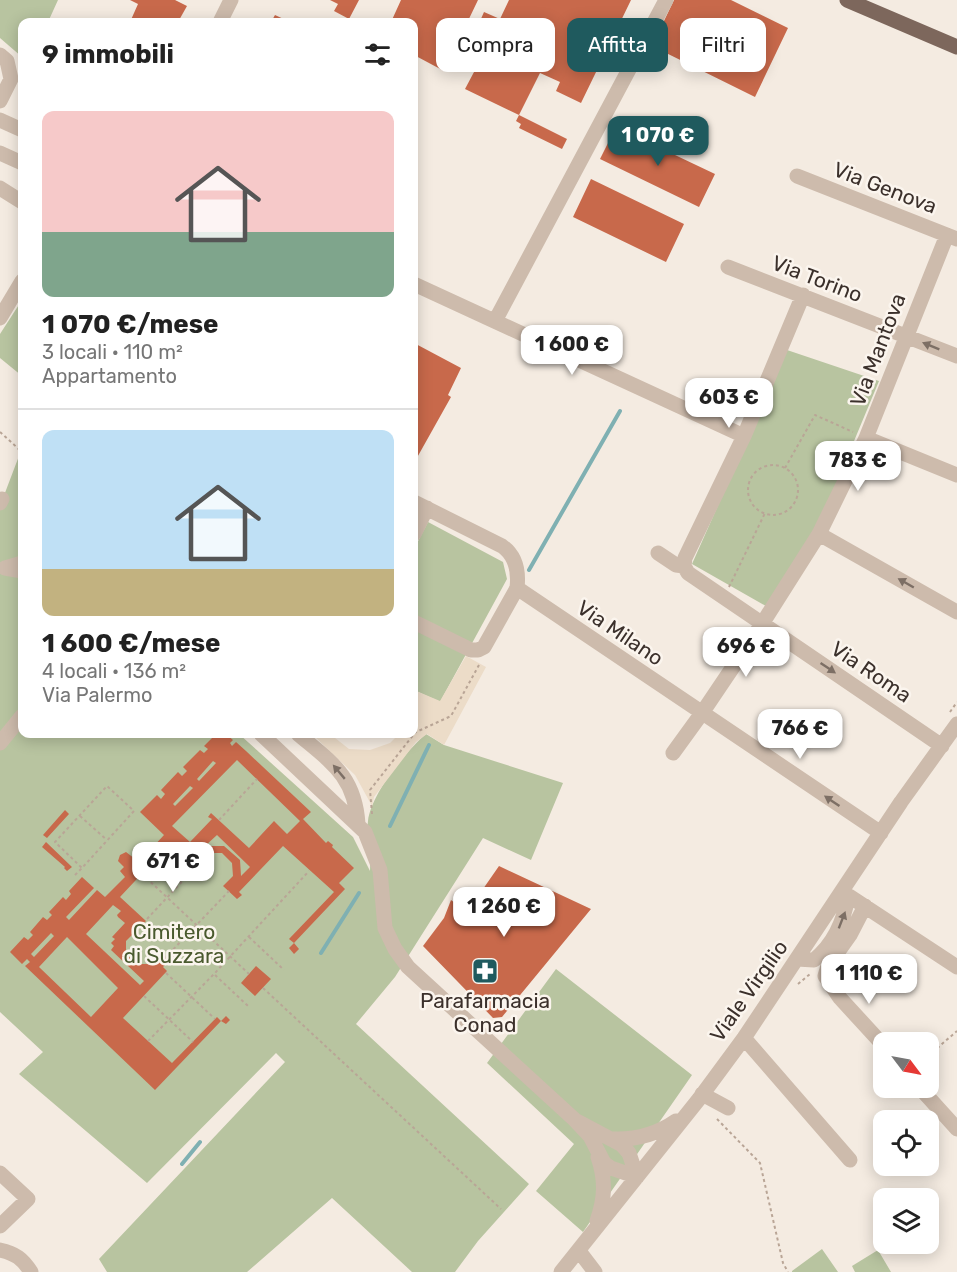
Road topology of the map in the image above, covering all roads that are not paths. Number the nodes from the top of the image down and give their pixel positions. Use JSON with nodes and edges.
{"nodes":[{"id":1,"x":231,"y":0,"type":"edge"},
{"id":2,"x":666,"y":0,"type":"edge"},
{"id":3,"x":852,"y":2,"type":"edge"},
{"id":4,"x":222,"y":18,"type":"edge"},
{"id":5,"x":957,"y":47,"type":"edge"},
{"id":6,"x":0,"y":55,"type":"edge"},
{"id":7,"x":0,"y":101,"type":"edge"},
{"id":8,"x":0,"y":120,"type":"edge"},
{"id":9,"x":18,"y":128,"type":"edge"},
{"id":10,"x":0,"y":153,"type":"edge"},
{"id":11,"x":18,"y":162,"type":"edge"},
{"id":12,"x":797,"y":176,"type":"dead end"},
{"id":13,"x":0,"y":188,"type":"edge"},
{"id":14,"x":18,"y":199,"type":"edge"},
{"id":15,"x":952,"y":237,"type":"edge"},
{"id":16,"x":728,"y":267,"type":"dead end"},
{"id":17,"x":418,"y":286,"type":"edge"},
{"id":18,"x":18,"y":288,"type":"edge"},
{"id":19,"x":803,"y":295,"type":"junction"},
{"id":20,"x":0,"y":318,"type":"edge"},
{"id":21,"x":495,"y":321,"type":"junction"},
{"id":22,"x":906,"y":336,"type":"junction"},
{"id":23,"x":957,"y":356,"type":"edge"},
{"id":24,"x":744,"y":436,"type":"junction"},
{"id":25,"x":866,"y":438,"type":"junction"},
{"id":26,"x":957,"y":475,"type":"edge"},
{"id":27,"x":421,"y":505,"type":"edge"},
{"id":28,"x":819,"y":534,"type":"junction"},
{"id":29,"x":658,"y":553,"type":"dead end"},
{"id":30,"x":18,"y":564,"type":"edge"},
{"id":31,"x":684,"y":566,"type":"junction"},
{"id":32,"x":3,"y":569,"type":"edge"},
{"id":33,"x":18,"y":571,"type":"edge"},
{"id":34,"x":517,"y":588,"type":"junction"},
{"id":35,"x":957,"y":612,"type":"edge"},
{"id":36,"x":418,"y":624,"type":"edge"},
{"id":37,"x":762,"y":624,"type":"junction"},
{"id":38,"x":702,"y":714,"type":"junction"},
{"id":39,"x":18,"y":721,"type":"edge"},
{"id":40,"x":951,"y":722,"type":"edge"},
{"id":41,"x":265,"y":738,"type":"edge"},
{"id":42,"x":302,"y":738,"type":"edge"},
{"id":43,"x":0,"y":743,"type":"edge"},
{"id":44,"x":942,"y":746,"type":"junction"},
{"id":45,"x":673,"y":753,"type":"dead end"},
{"id":46,"x":361,"y":828,"type":"junction"},
{"id":47,"x":881,"y":834,"type":"junction"},
{"id":48,"x":846,"y":894,"type":"junction"},
{"id":49,"x":865,"y":906,"type":"junction"},
{"id":50,"x":957,"y":967,"type":"edge"},
{"id":51,"x":873,"y":1034,"type":"edge"},
{"id":52,"x":744,"y":1038,"type":"junction"},
{"id":53,"x":702,"y":1094,"type":"junction"},
{"id":54,"x":929,"y":1098,"type":"edge"},
{"id":55,"x":729,"y":1108,"type":"dead end"},
{"id":56,"x":688,"y":1113,"type":"junction"},
{"id":57,"x":575,"y":1120,"type":"junction"},
{"id":58,"x":957,"y":1129,"type":"edge"},
{"id":59,"x":612,"y":1139,"type":"junction"},
{"id":60,"x":596,"y":1151,"type":"junction"},
{"id":61,"x":850,"y":1161,"type":"dead end"},
{"id":62,"x":0,"y":1173,"type":"edge"},
{"id":63,"x":637,"y":1177,"type":"junction"},
{"id":64,"x":0,"y":1226,"type":"edge"},
{"id":65,"x":594,"y":1231,"type":"junction"},
{"id":66,"x":0,"y":1250,"type":"edge"},
{"id":67,"x":579,"y":1251,"type":"junction"},
{"id":68,"x":31,"y":1272,"type":"edge"},
{"id":69,"x":561,"y":1272,"type":"edge"},
{"id":70,"x":595,"y":1272,"type":"edge"}],
"edges":[{"from":1,"to":4,"type":"street"},
{"from":2,"to":21,"type":"street"},
{"from":3,"to":5,"type":"main road"},
{"from":6,"to":7,"type":"street"},
{"from":8,"to":9,"type":"street"},
{"from":10,"to":11,"type":"street"},
{"from":12,"to":15,"type":"street","name":"Via Genova"},
{"from":13,"to":14,"type":"street"},
{"from":15,"to":22,"type":"street","name":"Via Mantova"},
{"from":16,"to":19,"type":"street","name":"Via Torino"},
{"from":17,"to":21,"type":"street"},
{"from":18,"to":20,"type":"street"},
{"from":19,"to":22,"type":"street","name":"Via Torino"},
{"from":19,"to":24,"type":"street"},
{"from":21,"to":24,"type":"street"},
{"from":23,"to":22,"type":"street","name":"Via Torino","one_way":true},
{"from":22,"to":25,"type":"street","name":"Via Mantova"},
{"from":24,"to":31,"type":"street"},
{"from":25,"to":26,"type":"street"},
{"from":25,"to":28,"type":"street","name":"Via Mantova"},
{"from":27,"to":34,"type":"street"},
{"from":35,"to":28,"type":"street","one_way":true},
{"from":28,"to":37,"type":"street","name":"Via Mantova"},
{"from":29,"to":31,"type":"street","name":"Via Roma"},
{"from":30,"to":32,"type":"street"},
{"from":31,"to":37,"type":"street","name":"Via Roma"},
{"from":32,"to":33,"type":"street"},
{"from":34,"to":36,"type":"street"},
{"from":34,"to":38,"type":"street","name":"Via Milano"},
{"from":37,"to":38,"type":"street","name":"Via Mantova"},
{"from":37,"to":44,"type":"street","name":"Via Roma","one_way":true},
{"from":38,"to":45,"type":"street","name":"Via Mantova"},
{"from":47,"to":38,"type":"street","name":"Via Milano","one_way":true},
{"from":39,"to":43,"type":"street"},
{"from":40,"to":44,"type":"street","name":"Viale Virgilio"},
{"from":41,"to":46,"type":"street"},
{"from":46,"to":42,"type":"street","one_way":true},
{"from":44,"to":47,"type":"street","name":"Viale Virgilio"},
{"from":46,"to":57,"type":"street"},
{"from":47,"to":48,"type":"street","name":"Viale Virgilio"},
{"from":48,"to":49,"type":"street"},
{"from":48,"to":52,"type":"street","name":"Viale Virgilio"},
{"from":49,"to":50,"type":"street"},
{"from":51,"to":49,"type":"street","one_way":true},
{"from":52,"to":53,"type":"street","name":"Viale Virgilio"},
{"from":52,"to":61,"type":"street"},
{"from":53,"to":55,"type":"street"},
{"from":53,"to":56,"type":"street","name":"Viale Virgilio"},
{"from":54,"to":58,"type":"street"},
{"from":56,"to":59,"type":"street"},
{"from":56,"to":63,"type":"street","name":"Viale Virgilio"},
{"from":57,"to":59,"type":"street"},
{"from":57,"to":60,"type":"street"},
{"from":59,"to":63,"type":"street"},
{"from":60,"to":63,"type":"street"},
{"from":60,"to":65,"type":"street"},
{"from":62,"to":64,"type":"street"},
{"from":63,"to":65,"type":"street","name":"Viale Virgilio"},
{"from":65,"to":67,"type":"street","name":"Viale Virgilio"},
{"from":66,"to":68,"type":"street"},
{"from":67,"to":69,"type":"street","name":"Viale Virgilio"},
{"from":67,"to":70,"type":"street"}]}
